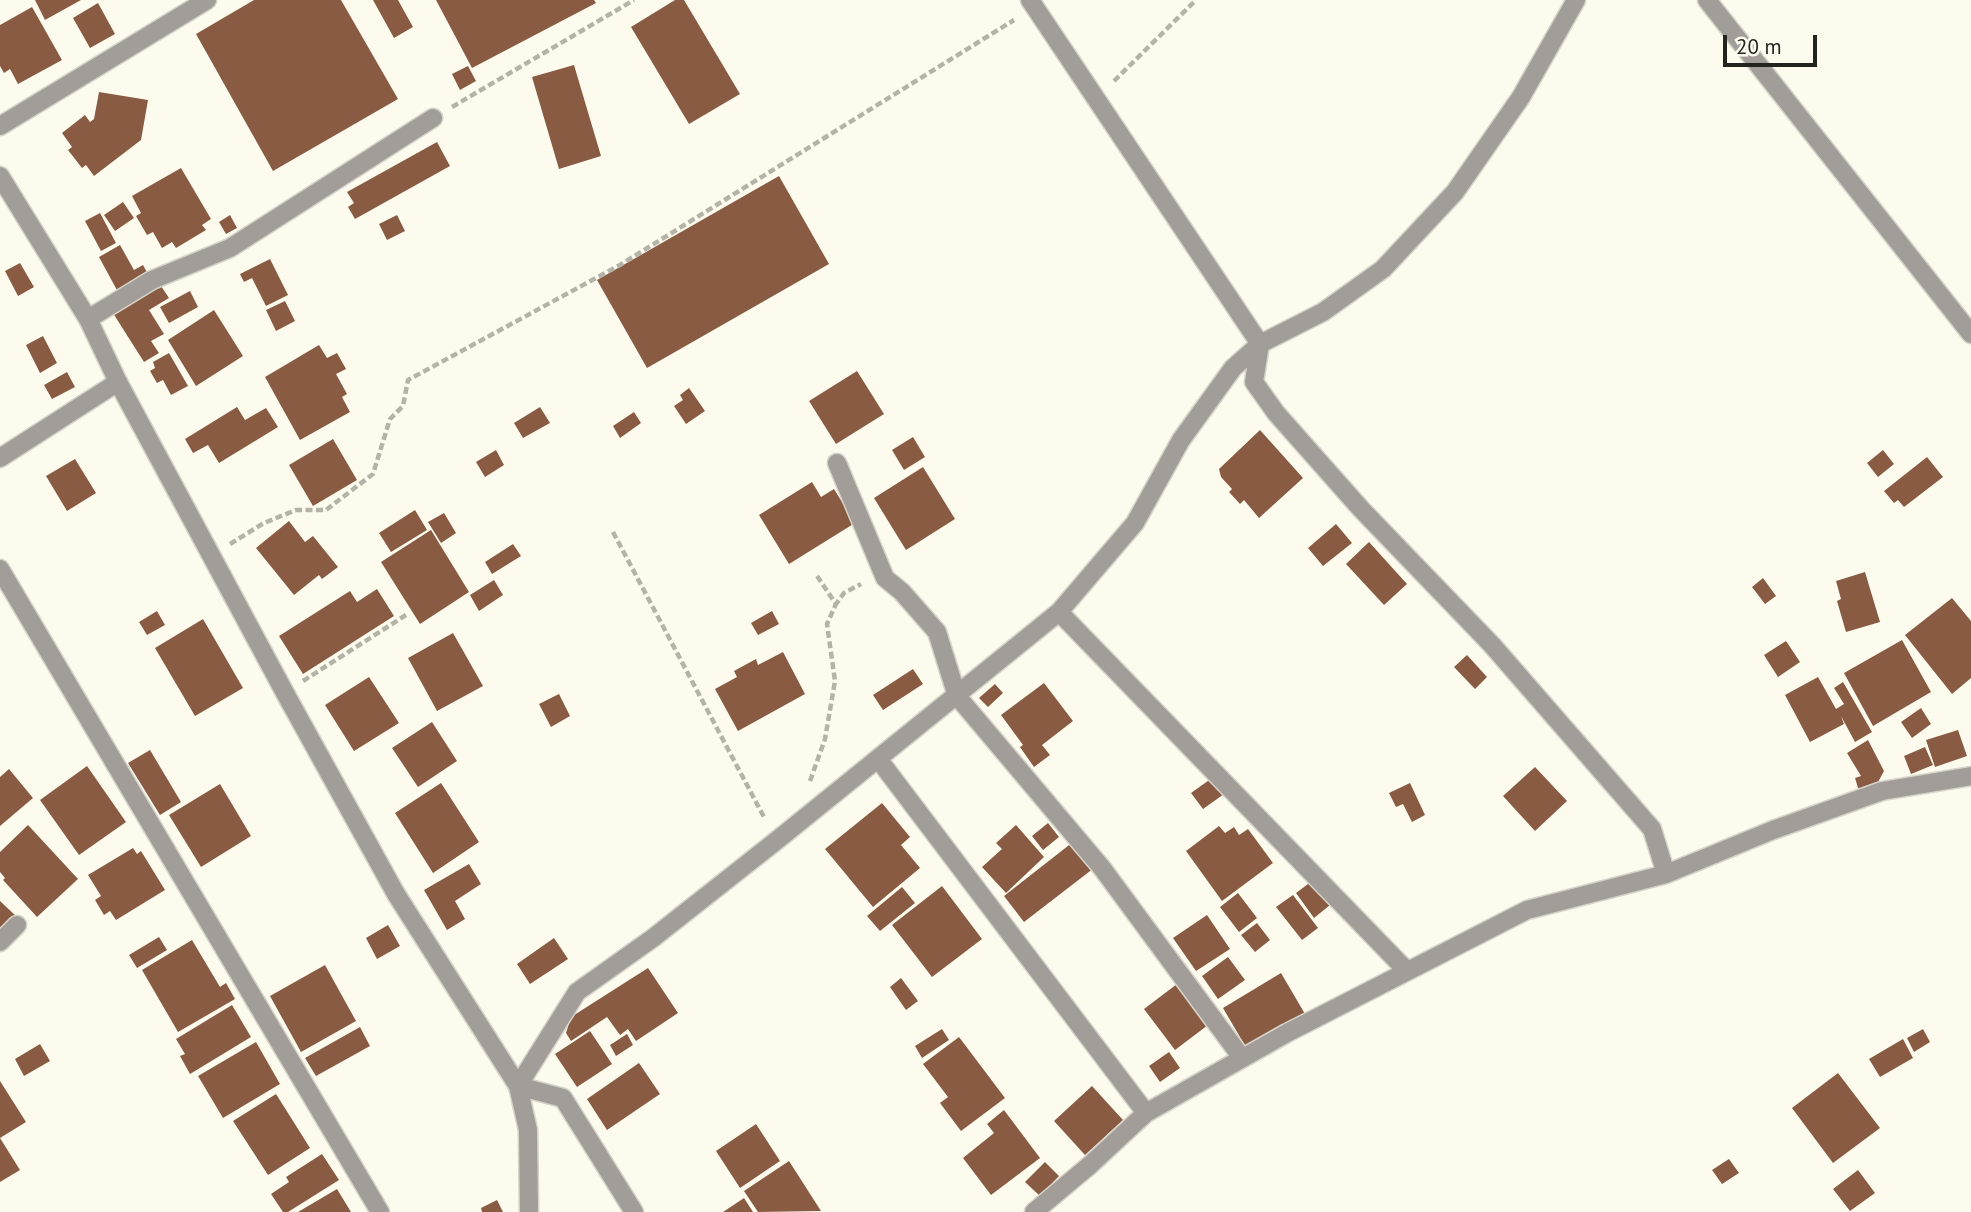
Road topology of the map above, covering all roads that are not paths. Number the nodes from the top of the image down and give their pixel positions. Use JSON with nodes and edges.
{"nodes":[{"id":1,"x":207,"y":0,"type":"edge"},
{"id":2,"x":1576,"y":0,"type":"edge"},
{"id":3,"x":1707,"y":0,"type":"edge"},
{"id":4,"x":1032,"y":4,"type":"edge"},
{"id":5,"x":433,"y":118,"type":"road end"},
{"id":6,"x":0,"y":126,"type":"edge"},
{"id":7,"x":0,"y":176,"type":"edge"},
{"id":8,"x":88,"y":319,"type":"junction"},
{"id":9,"x":1971,"y":334,"type":"edge"},
{"id":10,"x":1260,"y":344,"type":"junction"},
{"id":11,"x":118,"y":382,"type":"junction"},
{"id":12,"x":0,"y":458,"type":"edge"},
{"id":13,"x":837,"y":463,"type":"dead end"},
{"id":14,"x":0,"y":569,"type":"edge"},
{"id":15,"x":1059,"y":612,"type":"junction"},
{"id":16,"x":957,"y":695,"type":"junction"},
{"id":17,"x":879,"y":760,"type":"junction"},
{"id":18,"x":1971,"y":775,"type":"edge"},
{"id":19,"x":1666,"y":874,"type":"junction"},
{"id":20,"x":17,"y":925,"type":"dead end"},
{"id":21,"x":0,"y":942,"type":"edge"},
{"id":22,"x":1407,"y":971,"type":"junction"},
{"id":23,"x":1242,"y":1058,"type":"junction"},
{"id":24,"x":518,"y":1086,"type":"junction"},
{"id":25,"x":1146,"y":1112,"type":"junction"},
{"id":26,"x":380,"y":1212,"type":"edge"},
{"id":27,"x":528,"y":1212,"type":"edge"},
{"id":28,"x":635,"y":1212,"type":"edge"},
{"id":29,"x":1034,"y":1212,"type":"edge"}],
"edges":[{"from":1,"to":6,"type":"street"},
{"from":2,"to":10,"type":"street"},
{"from":3,"to":9,"type":"street"},
{"from":4,"to":10,"type":"street"},
{"from":5,"to":8,"type":"street"},
{"from":7,"to":8,"type":"street"},
{"from":8,"to":11,"type":"street"},
{"from":10,"to":15,"type":"street"},
{"from":10,"to":19,"type":"street"},
{"from":11,"to":12,"type":"street"},
{"from":11,"to":24,"type":"street"},
{"from":13,"to":16,"type":"street"},
{"from":14,"to":26,"type":"street"},
{"from":15,"to":16,"type":"street"},
{"from":15,"to":22,"type":"street"},
{"from":16,"to":17,"type":"street"},
{"from":16,"to":23,"type":"street"},
{"from":17,"to":24,"type":"street"},
{"from":17,"to":25,"type":"street"},
{"from":18,"to":19,"type":"street"},
{"from":19,"to":22,"type":"street"},
{"from":20,"to":21,"type":"street"},
{"from":22,"to":23,"type":"street"},
{"from":23,"to":25,"type":"street"},
{"from":24,"to":27,"type":"street"},
{"from":24,"to":28,"type":"street"},
{"from":25,"to":29,"type":"street"}]}
